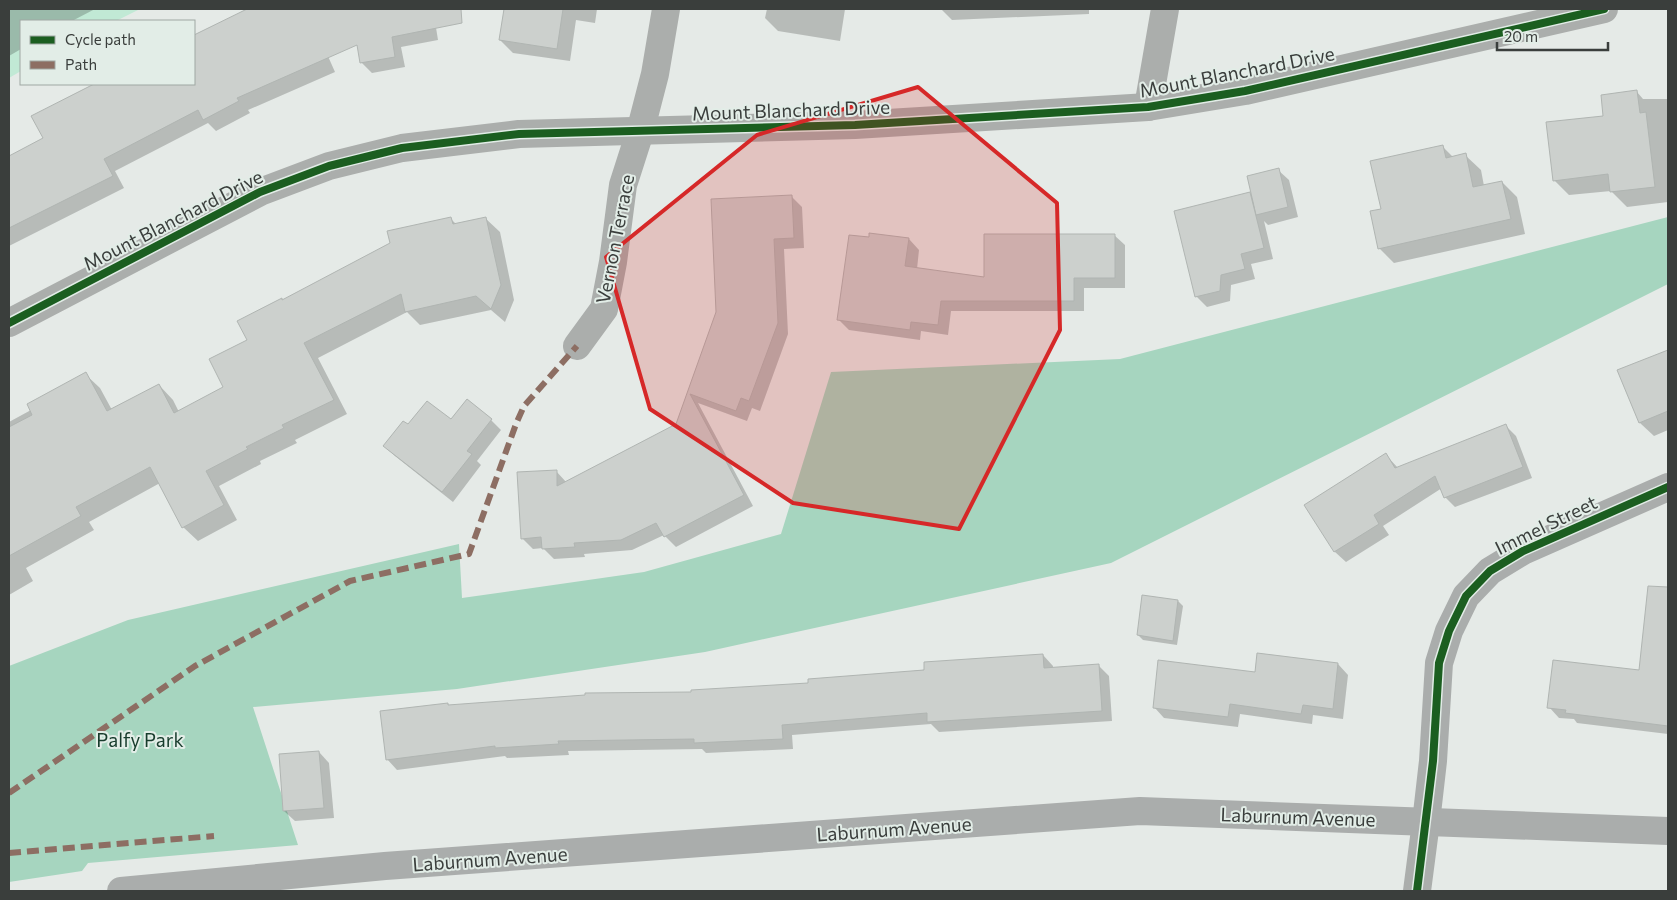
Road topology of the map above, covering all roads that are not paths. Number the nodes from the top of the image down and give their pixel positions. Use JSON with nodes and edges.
{"nodes":[{"id":1,"x":666,"y":9,"type":"edge"},
{"id":2,"x":1165,"y":9,"type":"edge"},
{"id":3,"x":1604,"y":9,"type":"edge"},
{"id":4,"x":1148,"y":107,"type":"junction"},
{"id":5,"x":640,"y":132,"type":"junction"},
{"id":6,"x":9,"y":323,"type":"edge"},
{"id":7,"x":577,"y":346,"type":"dead end"},
{"id":8,"x":1668,"y":487,"type":"edge"},
{"id":9,"x":1426,"y":822,"type":"junction"},
{"id":10,"x":1668,"y":831,"type":"edge"},
{"id":11,"x":121,"y":891,"type":"edge"},
{"id":12,"x":1417,"y":891,"type":"edge"}],
"edges":[{"from":1,"to":5,"type":"street","name":"Vernon Terrace"},
{"from":2,"to":4,"type":"street"},
{"from":3,"to":4,"type":"street","name":"Mount Blanchard Drive"},
{"from":4,"to":5,"type":"street","name":"Mount Blanchard Drive"},
{"from":5,"to":6,"type":"street","name":"Mount Blanchard Drive"},
{"from":5,"to":7,"type":"street","name":"Vernon Terrace"},
{"from":8,"to":9,"type":"street","name":"Immel Street"},
{"from":9,"to":10,"type":"street","name":"Laburnum Avenue"},
{"from":9,"to":11,"type":"street","name":"Laburnum Avenue"},
{"from":9,"to":12,"type":"street"}]}
